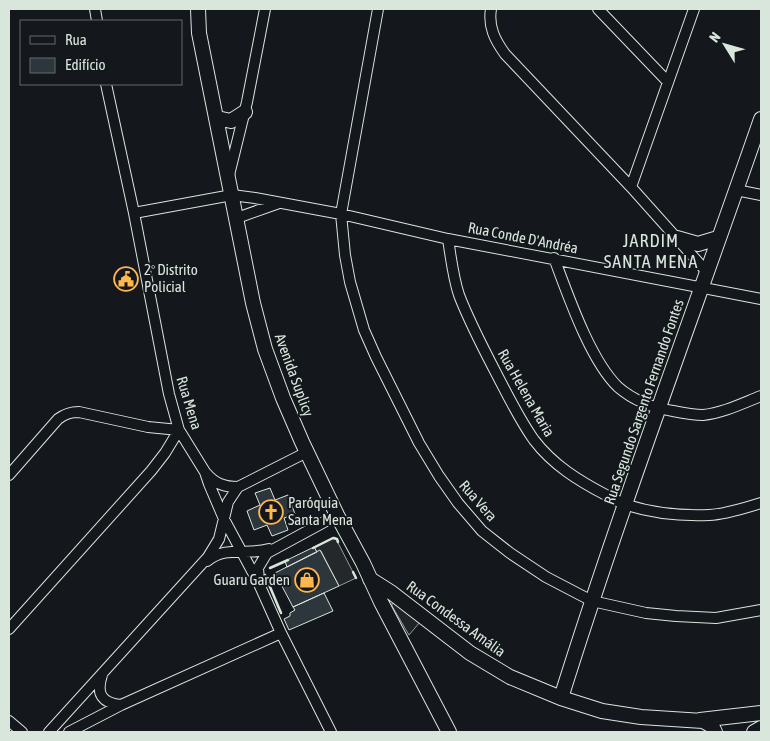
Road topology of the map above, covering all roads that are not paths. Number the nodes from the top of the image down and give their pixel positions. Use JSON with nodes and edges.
{"nodes":[{"id":1,"x":198,"y":9,"type":"edge"},
{"id":2,"x":265,"y":9,"type":"edge"},
{"id":3,"x":378,"y":9,"type":"edge"},
{"id":4,"x":491,"y":9,"type":"edge"},
{"id":5,"x":598,"y":9,"type":"edge"},
{"id":6,"x":694,"y":9,"type":"edge"},
{"id":7,"x":668,"y":82,"type":"junction"},
{"id":8,"x":106,"y":85,"type":"edge"},
{"id":9,"x":245,"y":112,"type":"junction"},
{"id":10,"x":217,"y":118,"type":"junction"},
{"id":11,"x":761,"y":119,"type":"edge"},
{"id":12,"x":228,"y":176,"type":"junction"},
{"id":13,"x":631,"y":187,"type":"junction"},
{"id":14,"x":736,"y":190,"type":"junction"},
{"id":15,"x":232,"y":195,"type":"junction"},
{"id":16,"x":761,"y":195,"type":"edge"},
{"id":17,"x":280,"y":202,"type":"junction"},
{"id":18,"x":134,"y":213,"type":"junction"},
{"id":19,"x":341,"y":214,"type":"junction"},
{"id":20,"x":237,"y":218,"type":"junction"},
{"id":21,"x":677,"y":238,"type":"junction"},
{"id":22,"x":718,"y":238,"type":"junction"},
{"id":23,"x":448,"y":239,"type":"junction"},
{"id":24,"x":554,"y":258,"type":"junction"},
{"id":25,"x":706,"y":271,"type":"junction"},
{"id":26,"x":702,"y":287,"type":"junction"},
{"id":27,"x":761,"y":299,"type":"edge"},
{"id":28,"x":761,"y":396,"type":"edge"},
{"id":29,"x":659,"y":409,"type":"junction"},
{"id":30,"x":179,"y":430,"type":"junction"},
{"id":31,"x":308,"y":452,"type":"junction"},
{"id":32,"x":205,"y":472,"type":"junction"},
{"id":33,"x":9,"y":475,"type":"edge"},
{"id":34,"x":238,"y":487,"type":"junction"},
{"id":35,"x":761,"y":503,"type":"edge"},
{"id":36,"x":625,"y":505,"type":"junction"},
{"id":37,"x":337,"y":515,"type":"junction"},
{"id":38,"x":224,"y":519,"type":"junction"},
{"id":39,"x":273,"y":548,"type":"junction"},
{"id":40,"x":242,"y":552,"type":"junction"},
{"id":41,"x":202,"y":564,"type":"junction"},
{"id":42,"x":370,"y":579,"type":"junction"},
{"id":43,"x":259,"y":584,"type":"junction"},
{"id":44,"x":592,"y":601,"type":"junction"},
{"id":45,"x":761,"y":610,"type":"edge"},
{"id":46,"x":9,"y":629,"type":"edge"},
{"id":47,"x":281,"y":633,"type":"junction"},
{"id":48,"x":102,"y":674,"type":"junction"},
{"id":49,"x":562,"y":698,"type":"junction"},
{"id":50,"x":121,"y":705,"type":"junction"},
{"id":51,"x":761,"y":713,"type":"edge"},
{"id":52,"x":698,"y":720,"type":"junction"},
{"id":53,"x":9,"y":721,"type":"edge"},
{"id":54,"x":761,"y":728,"type":"edge"},
{"id":55,"x":446,"y":730,"type":"edge"},
{"id":56,"x":22,"y":732,"type":"edge"},
{"id":57,"x":49,"y":732,"type":"edge"},
{"id":58,"x":69,"y":732,"type":"edge"},
{"id":59,"x":332,"y":732,"type":"edge"},
{"id":60,"x":715,"y":732,"type":"edge"},
{"id":61,"x":754,"y":732,"type":"edge"}],
"edges":[{"from":1,"to":10,"type":"street","name":"Avenida Suplicy"},
{"from":2,"to":9,"type":"street"},
{"from":3,"to":19,"type":"street","name":"Rua Vera"},
{"from":4,"to":13,"type":"street"},
{"from":5,"to":7,"type":"street"},
{"from":6,"to":7,"type":"street"},
{"from":7,"to":13,"type":"street"},
{"from":8,"to":18,"type":"street","name":"Rua Mena"},
{"from":9,"to":10,"type":"street"},
{"from":9,"to":12,"type":"street"},
{"from":10,"to":12,"type":"street","name":"Avenida Suplicy"},
{"from":11,"to":14,"type":"street","name":"Rua Segundo Sargento Fernando Fontes"},
{"from":12,"to":15,"type":"street","name":"Avenida Suplicy"},
{"from":13,"to":21,"type":"street"},
{"from":14,"to":16,"type":"street"},
{"from":14,"to":22,"type":"street","name":"Rua Segundo Sargento Fernando Fontes"},
{"from":15,"to":17,"type":"street","name":"Rua Conde D'Andréa"},
{"from":15,"to":18,"type":"street","name":"Rua Conde D'Andréa"},
{"from":15,"to":20,"type":"street","name":"Avenida Suplicy"},
{"from":17,"to":19,"type":"street","name":"Rua Conde D'Andréa"},
{"from":17,"to":20,"type":"street"},
{"from":18,"to":30,"type":"street","name":"Rua Mena"},
{"from":19,"to":23,"type":"street","name":"Rua Conde D'Andréa"},
{"from":19,"to":44,"type":"street","name":"Rua Vera"},
{"from":20,"to":31,"type":"street","name":"Avenida Suplicy"},
{"from":21,"to":22,"type":"street"},
{"from":21,"to":25,"type":"street"},
{"from":22,"to":25,"type":"street","name":"Rua Segundo Sargento Fernando Fontes"},
{"from":23,"to":24,"type":"street","name":"Rua Conde D'Andréa"},
{"from":23,"to":36,"type":"street","name":"Rua Helena Maria"},
{"from":24,"to":26,"type":"street","name":"Rua Conde D'Andréa"},
{"from":24,"to":29,"type":"street"},
{"from":25,"to":26,"type":"street","name":"Rua Segundo Sargento Fernando Fontes"},
{"from":26,"to":27,"type":"street","name":"Rua Conde D'Andréa"},
{"from":26,"to":29,"type":"street","name":"Rua Segundo Sargento Fernando Fontes"},
{"from":28,"to":29,"type":"street"},
{"from":29,"to":36,"type":"street","name":"Rua Segundo Sargento Fernando Fontes"},
{"from":30,"to":32,"type":"street","name":"Rua Mena"},
{"from":30,"to":33,"type":"street"},
{"from":30,"to":46,"type":"street"},
{"from":31,"to":34,"type":"street"},
{"from":31,"to":37,"type":"street","name":"Avenida Suplicy"},
{"from":32,"to":34,"type":"street"},
{"from":32,"to":38,"type":"street","name":"Rua Mena"},
{"from":34,"to":38,"type":"street"},
{"from":35,"to":36,"type":"street","name":"Rua Helena Maria"},
{"from":36,"to":44,"type":"street","name":"Rua Segundo Sargento Fernando Fontes"},
{"from":37,"to":39,"type":"street"},
{"from":37,"to":42,"type":"street","name":"Avenida Suplicy"},
{"from":38,"to":40,"type":"street","name":"Rua Mena"},
{"from":38,"to":41,"type":"street"},
{"from":39,"to":40,"type":"street"},
{"from":39,"to":43,"type":"street"},
{"from":40,"to":41,"type":"street"},
{"from":40,"to":43,"type":"street","name":"Rua Mena"},
{"from":41,"to":48,"type":"street"},
{"from":42,"to":49,"type":"street","name":"Rua Condessa Amália"},
{"from":42,"to":55,"type":"street","name":"Avenida Suplicy"},
{"from":43,"to":47,"type":"street","name":"Rua Mena"},
{"from":44,"to":45,"type":"street","name":"Rua Vera"},
{"from":44,"to":49,"type":"street","name":"Rua Segundo Sargento Fernando Fontes"},
{"from":47,"to":50,"type":"street"},
{"from":47,"to":59,"type":"street","name":"Rua Mena"},
{"from":48,"to":50,"type":"street"},
{"from":48,"to":57,"type":"street"},
{"from":49,"to":52,"type":"street","name":"Rua Condessa Amália"},
{"from":50,"to":58,"type":"street"},
{"from":51,"to":52,"type":"street","name":"Rua Condessa Amália"},
{"from":52,"to":60,"type":"street"},
{"from":53,"to":56,"type":"street"},
{"from":54,"to":61,"type":"street"}]}
